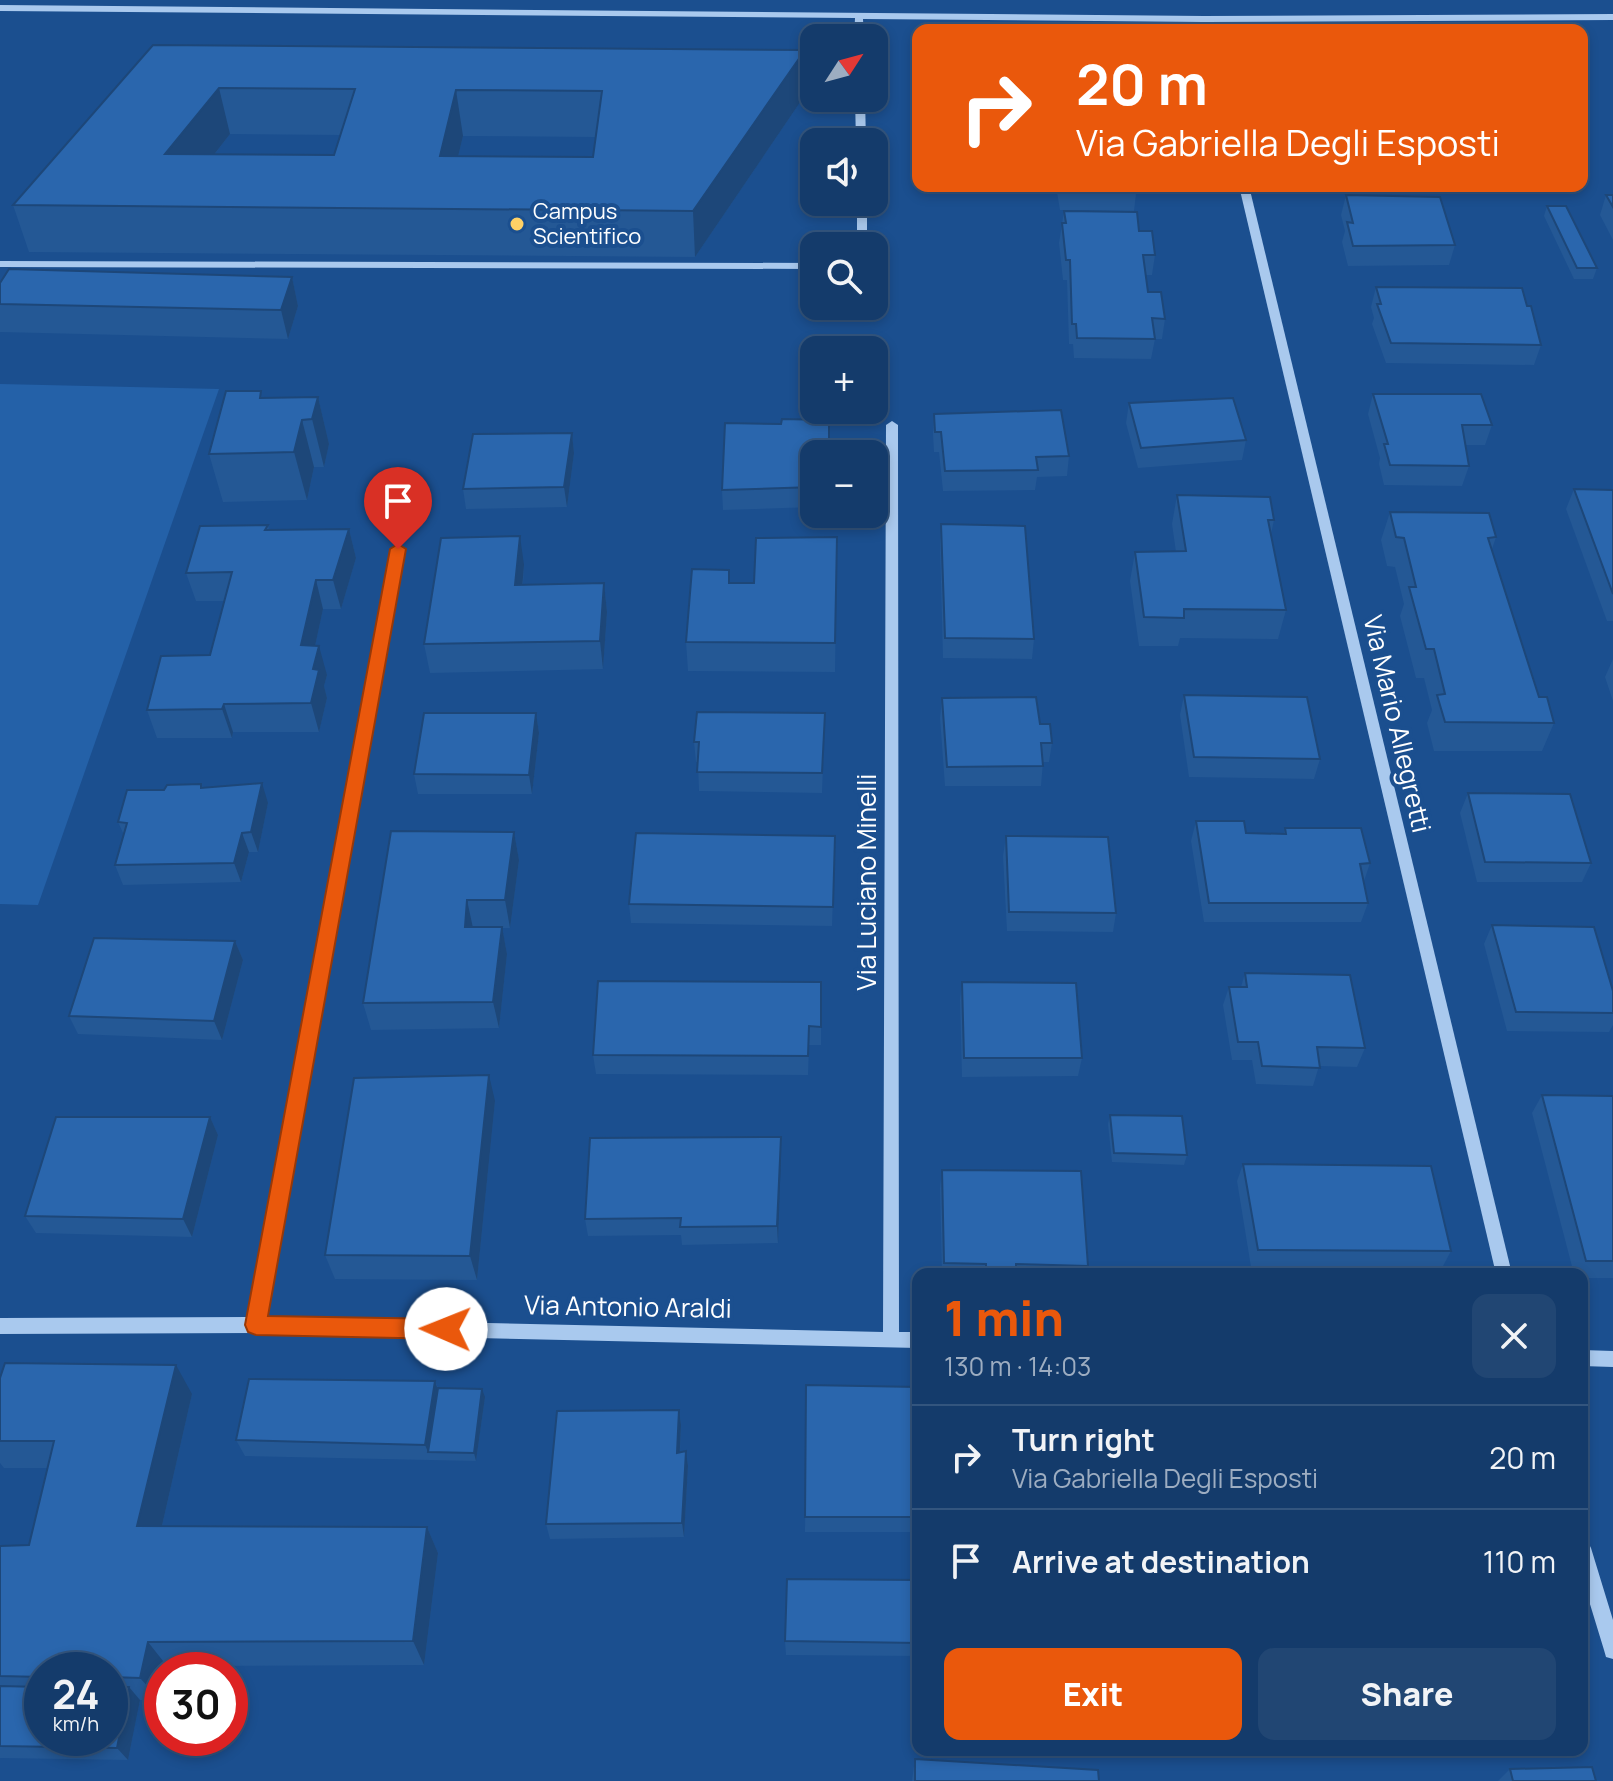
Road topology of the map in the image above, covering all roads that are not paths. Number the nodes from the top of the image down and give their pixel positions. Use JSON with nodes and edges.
{"nodes":[{"id":1,"x":0,"y":8,"type":"edge"},
{"id":2,"x":859,"y":16,"type":"junction"},
{"id":3,"x":1613,"y":17,"type":"edge"},
{"id":4,"x":859,"y":24,"type":"edge"},
{"id":5,"x":1167,"y":24,"type":"edge"},
{"id":6,"x":1256,"y":24,"type":"edge"},
{"id":7,"x":1245,"y":192,"type":"edge"},
{"id":8,"x":0,"y":264,"type":"edge"},
{"id":9,"x":800,"y":266,"type":"edge"},
{"id":10,"x":892,"y":425,"type":"dead end"},
{"id":11,"x":398,"y":549,"type":"dead end"},
{"id":12,"x":1503,"y":1268,"type":"edge"},
{"id":13,"x":256,"y":1325,"type":"junction"},
{"id":14,"x":0,"y":1326,"type":"edge"},
{"id":15,"x":891,"y":1339,"type":"junction"},
{"id":16,"x":912,"y":1340,"type":"edge"},
{"id":17,"x":1588,"y":1358,"type":"edge"},
{"id":18,"x":1613,"y":1359,"type":"edge"},
{"id":19,"x":1588,"y":1568,"type":"edge"},
{"id":20,"x":1613,"y":1650,"type":"edge"}],
"edges":[{"from":1,"to":2,"type":"street"},
{"from":2,"to":4,"type":"street"},
{"from":2,"to":5,"type":"street"},
{"from":3,"to":6,"type":"street"},
{"from":7,"to":12,"type":"street","name":"Via Mario Allegretti"},
{"from":8,"to":9,"type":"street"},
{"from":10,"to":15,"type":"street","name":"Via Luciano Minelli"},
{"from":11,"to":13,"type":"street"},
{"from":13,"to":14,"type":"street","name":"Via Antonio Araldi"},
{"from":13,"to":15,"type":"street","name":"Via Antonio Araldi"},
{"from":15,"to":16,"type":"street","name":"Via Antonio Araldi"},
{"from":17,"to":18,"type":"street"},
{"from":19,"to":20,"type":"street"}]}
